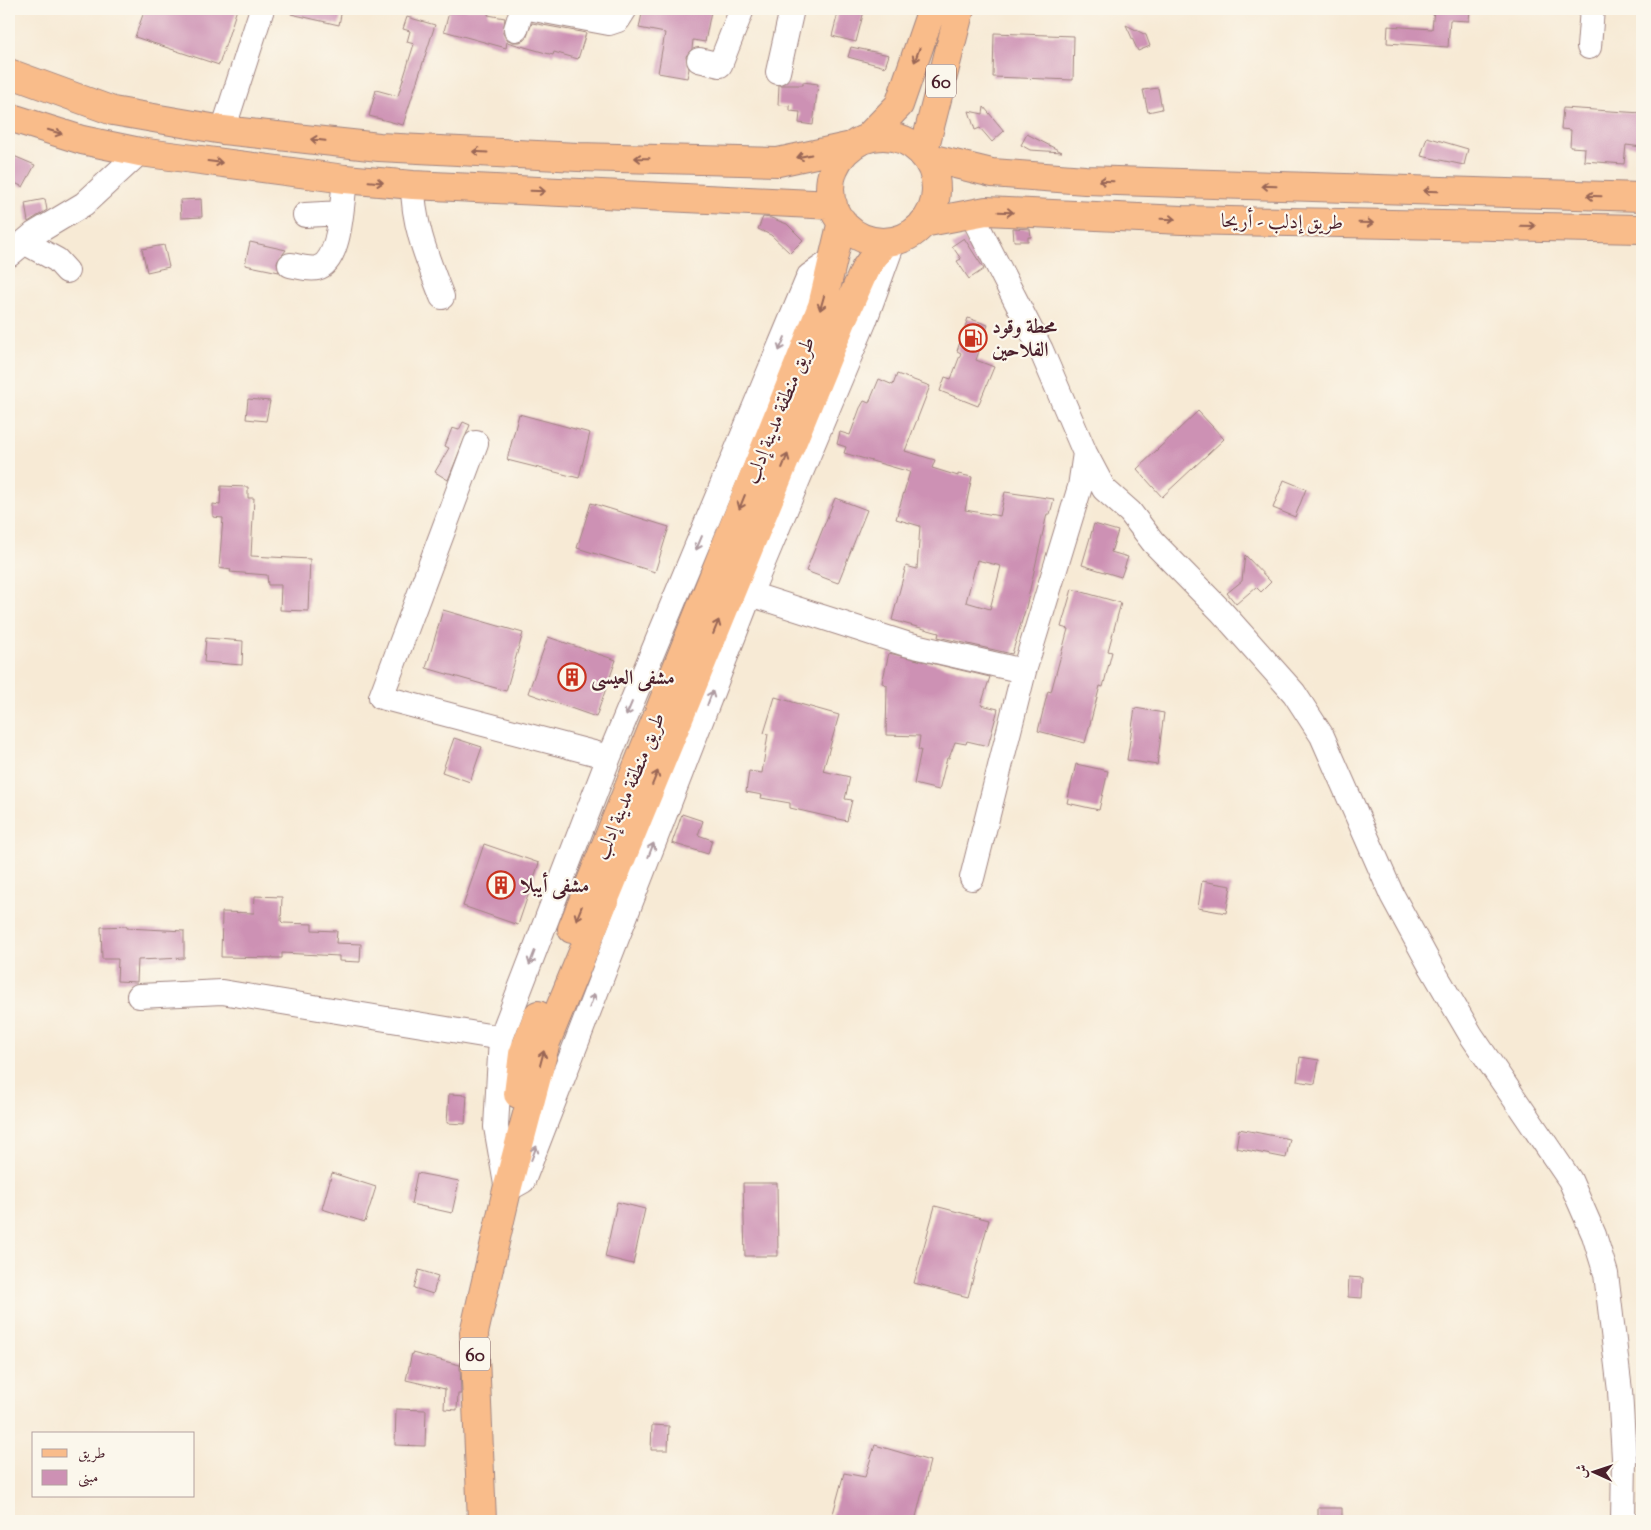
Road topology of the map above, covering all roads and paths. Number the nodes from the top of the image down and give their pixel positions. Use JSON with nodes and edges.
{"nodes":[{"id":1,"x":262,"y":9,"type":"edge"},
{"id":2,"x":534,"y":9,"type":"edge"},
{"id":3,"x":625,"y":9,"type":"edge"},
{"id":4,"x":742,"y":9,"type":"edge"},
{"id":5,"x":792,"y":9,"type":"edge"},
{"id":6,"x":1592,"y":9,"type":"edge"},
{"id":7,"x":927,"y":11,"type":"edge"},
{"id":8,"x":961,"y":12,"type":"edge"},
{"id":9,"x":1589,"y":46,"type":"dead end"},
{"id":10,"x":699,"y":60,"type":"dead end"},
{"id":11,"x":778,"y":72,"type":"dead end"},
{"id":12,"x":9,"y":73,"type":"edge"},
{"id":13,"x":9,"y":117,"type":"edge"},
{"id":14,"x":222,"y":130,"type":"junction"},
{"id":15,"x":859,"y":142,"type":"junction"},
{"id":16,"x":140,"y":152,"type":"junction"},
{"id":17,"x":924,"y":156,"type":"junction"},
{"id":18,"x":345,"y":179,"type":"junction"},
{"id":19,"x":413,"y":186,"type":"junction"},
{"id":20,"x":1642,"y":197,"type":"edge"},
{"id":21,"x":341,"y":212,"type":"junction"},
{"id":22,"x":838,"y":213,"type":"junction"},
{"id":23,"x":971,"y":213,"type":"junction"},
{"id":24,"x":305,"y":215,"type":"dead end"},
{"id":25,"x":923,"y":223,"type":"junction"},
{"id":26,"x":1642,"y":228,"type":"edge"},
{"id":27,"x":19,"y":241,"type":"edge"},
{"id":28,"x":889,"y":241,"type":"junction"},
{"id":29,"x":832,"y":260,"type":"junction"},
{"id":30,"x":290,"y":264,"type":"dead end"},
{"id":31,"x":66,"y":271,"type":"dead end"},
{"id":32,"x":442,"y":298,"type":"dead end"},
{"id":33,"x":476,"y":443,"type":"dead end"},
{"id":34,"x":1085,"y":453,"type":"junction"},
{"id":35,"x":750,"y":594,"type":"junction"},
{"id":36,"x":1024,"y":671,"type":"junction"},
{"id":37,"x":609,"y":757,"type":"junction"},
{"id":38,"x":972,"y":878,"type":"dead end"},
{"id":39,"x":138,"y":996,"type":"dead end"},
{"id":40,"x":501,"y":1038,"type":"junction"},
{"id":41,"x":507,"y":1190,"type":"junction"},
{"id":42,"x":482,"y":1521,"type":"edge"},
{"id":43,"x":1623,"y":1521,"type":"edge"}],
"edges":[{"from":1,"to":14,"type":"street"},
{"from":2,"to":3,"type":"street"},
{"from":4,"to":10,"type":"street"},
{"from":5,"to":11,"type":"street"},
{"from":6,"to":9,"type":"street"},
{"from":7,"to":15,"type":"main road","number":"60","one_way":true},
{"from":8,"to":17,"type":"main road","number":"60"},
{"from":12,"to":14,"type":"main road"},
{"from":13,"to":16,"type":"main road","one_way":true},
{"from":15,"to":14,"type":"main road","one_way":true},
{"from":15,"to":17,"type":"main road"},
{"from":15,"to":22,"type":"main road"},
{"from":16,"to":18,"type":"main road","one_way":true},
{"from":16,"to":27,"type":"street"},
{"from":20,"to":17,"type":"main road","name":"طريق إدلب - أريحا","one_way":true},
{"from":17,"to":25,"type":"main road"},
{"from":18,"to":19,"type":"main road","one_way":true},
{"from":18,"to":21,"type":"street"},
{"from":19,"to":22,"type":"main road","one_way":true},
{"from":19,"to":32,"type":"street"},
{"from":21,"to":24,"type":"street"},
{"from":21,"to":30,"type":"street"},
{"from":22,"to":28,"type":"main road"},
{"from":22,"to":29,"type":"main road","name":"طريق منطقة مدينة إدلب"},
{"from":23,"to":25,"type":"main road","name":"طريق إدلب - أريحا"},
{"from":23,"to":26,"type":"main road","name":"طريق إدلب - أريحا","one_way":true},
{"from":23,"to":34,"type":"street"},
{"from":25,"to":28,"type":"main road"},
{"from":27,"to":31,"type":"street"},
{"from":28,"to":35,"type":"street"},
{"from":41,"to":28,"type":"main road","name":"طريق منطقة مدينة إدلب","one_way":true},
{"from":29,"to":37,"type":"street","one_way":true},
{"from":29,"to":41,"type":"main road","name":"طريق منطقة مدينة إدلب","one_way":true},
{"from":33,"to":37,"type":"street"},
{"from":34,"to":36,"type":"street"},
{"from":34,"to":43,"type":"street"},
{"from":35,"to":36,"type":"street"},
{"from":41,"to":35,"type":"street","one_way":true},
{"from":36,"to":38,"type":"street"},
{"from":37,"to":40,"type":"street","one_way":true},
{"from":39,"to":40,"type":"street"},
{"from":40,"to":41,"type":"street"},
{"from":41,"to":42,"type":"main road","name":"طريق منطقة مدينة إدلب","number":"60"}]}
